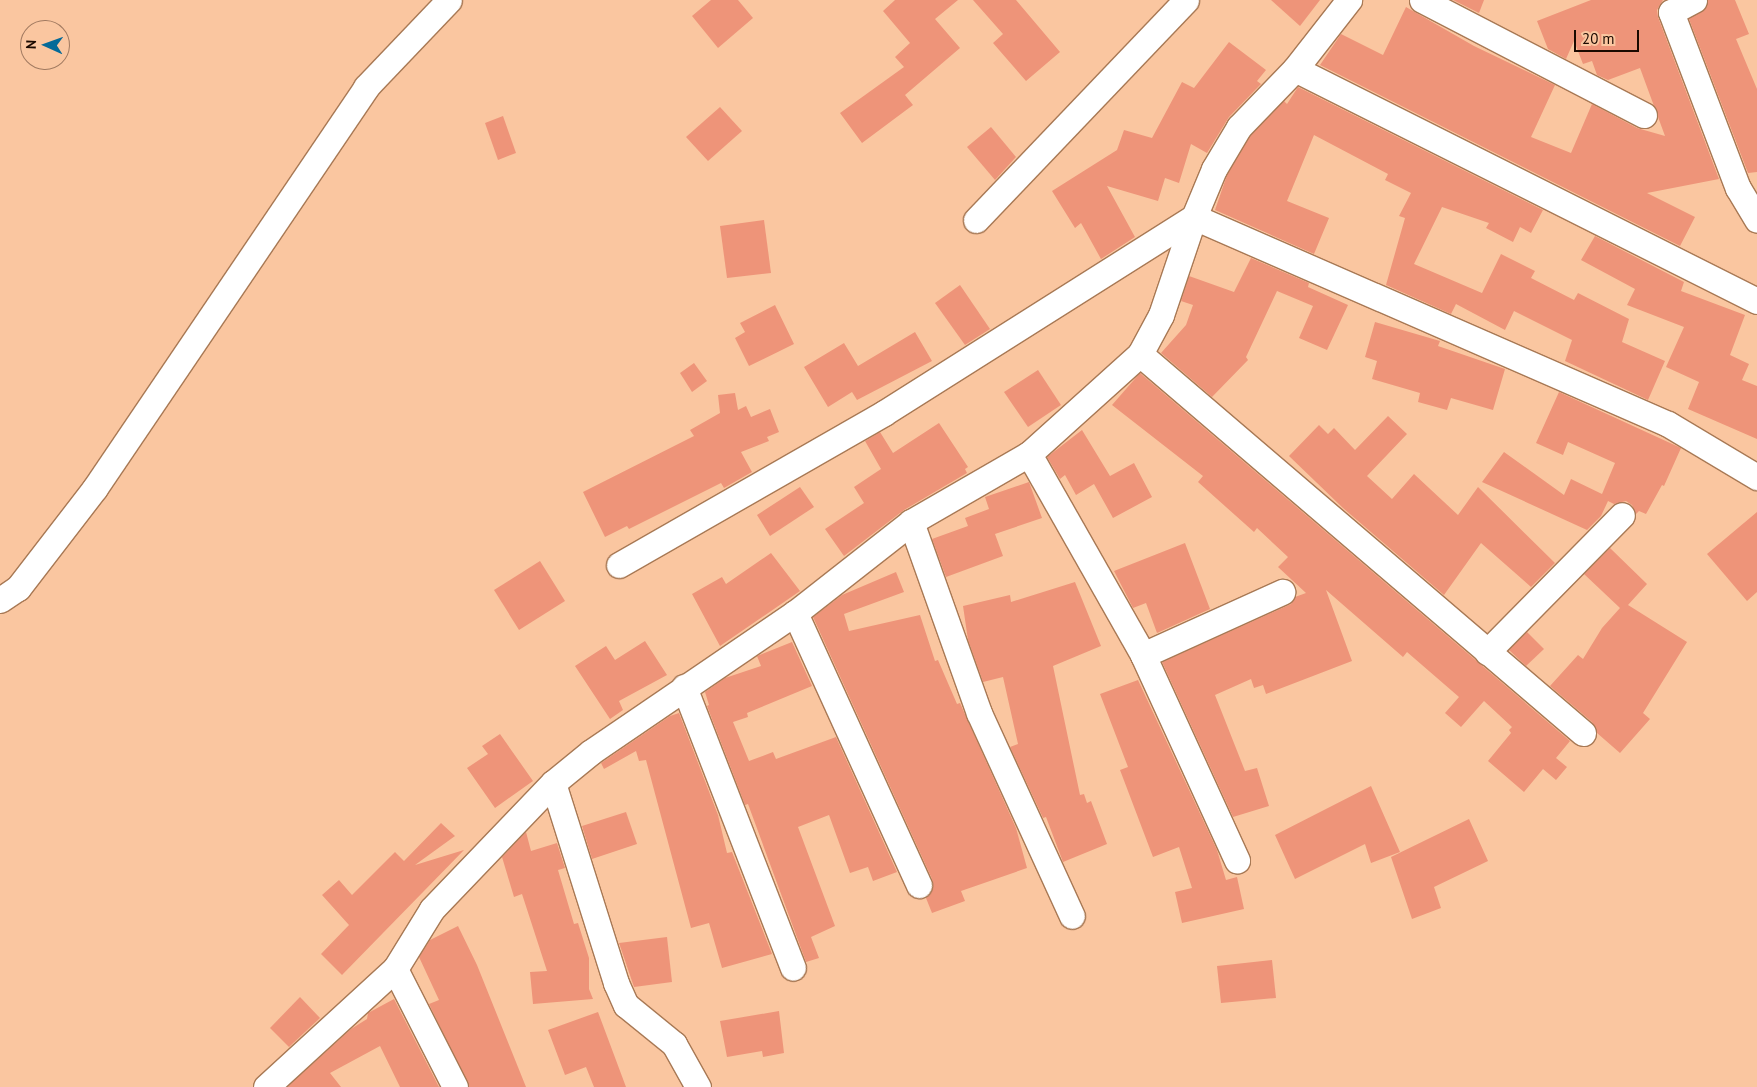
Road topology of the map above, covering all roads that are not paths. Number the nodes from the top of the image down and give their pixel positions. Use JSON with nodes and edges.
{"nodes":[{"id":1,"x":449,"y":0,"type":"edge"},
{"id":2,"x":1186,"y":0,"type":"edge"},
{"id":3,"x":1349,"y":0,"type":"edge"},
{"id":4,"x":1422,"y":0,"type":"edge"},
{"id":5,"x":1694,"y":0,"type":"edge"},
{"id":6,"x":1295,"y":69,"type":"junction"},
{"id":7,"x":1644,"y":115,"type":"dead end"},
{"id":8,"x":1194,"y":217,"type":"junction"},
{"id":9,"x":976,"y":220,"type":"dead end"},
{"id":10,"x":1757,"y":220,"type":"edge"},
{"id":11,"x":1757,"y":301,"type":"edge"},
{"id":12,"x":1140,"y":354,"type":"junction"},
{"id":13,"x":1029,"y":454,"type":"junction"},
{"id":14,"x":1757,"y":477,"type":"edge"},
{"id":15,"x":1622,"y":515,"type":"dead end"},
{"id":16,"x":911,"y":522,"type":"junction"},
{"id":17,"x":619,"y":565,"type":"dead end"},
{"id":18,"x":1282,"y":592,"type":"dead end"},
{"id":19,"x":0,"y":600,"type":"edge"},
{"id":20,"x":795,"y":613,"type":"junction"},
{"id":21,"x":1487,"y":652,"type":"junction"},
{"id":22,"x":1143,"y":656,"type":"junction"},
{"id":23,"x":684,"y":687,"type":"junction"},
{"id":24,"x":1583,"y":733,"type":"dead end"},
{"id":25,"x":553,"y":783,"type":"junction"},
{"id":26,"x":1237,"y":860,"type":"dead end"},
{"id":27,"x":918,"y":885,"type":"dead end"},
{"id":28,"x":1072,"y":916,"type":"dead end"},
{"id":29,"x":793,"y":968,"type":"dead end"},
{"id":30,"x":395,"y":969,"type":"junction"},
{"id":31,"x":266,"y":1087,"type":"edge"},
{"id":32,"x":455,"y":1087,"type":"edge"},
{"id":33,"x":698,"y":1087,"type":"edge"}],
"edges":[{"from":1,"to":19,"type":"street"},
{"from":2,"to":9,"type":"street"},
{"from":3,"to":6,"type":"street"},
{"from":4,"to":7,"type":"street"},
{"from":5,"to":10,"type":"street"},
{"from":6,"to":8,"type":"street"},
{"from":6,"to":11,"type":"street"},
{"from":8,"to":12,"type":"street"},
{"from":8,"to":14,"type":"street"},
{"from":8,"to":17,"type":"street"},
{"from":12,"to":13,"type":"street"},
{"from":12,"to":21,"type":"street"},
{"from":13,"to":16,"type":"street"},
{"from":13,"to":22,"type":"street"},
{"from":15,"to":21,"type":"street"},
{"from":16,"to":20,"type":"street"},
{"from":16,"to":28,"type":"street"},
{"from":18,"to":22,"type":"street"},
{"from":20,"to":23,"type":"street"},
{"from":20,"to":27,"type":"street"},
{"from":21,"to":24,"type":"street"},
{"from":22,"to":26,"type":"street"},
{"from":23,"to":25,"type":"street"},
{"from":23,"to":29,"type":"street"},
{"from":25,"to":30,"type":"street"},
{"from":25,"to":33,"type":"street"},
{"from":30,"to":31,"type":"street"},
{"from":30,"to":32,"type":"street"}]}
